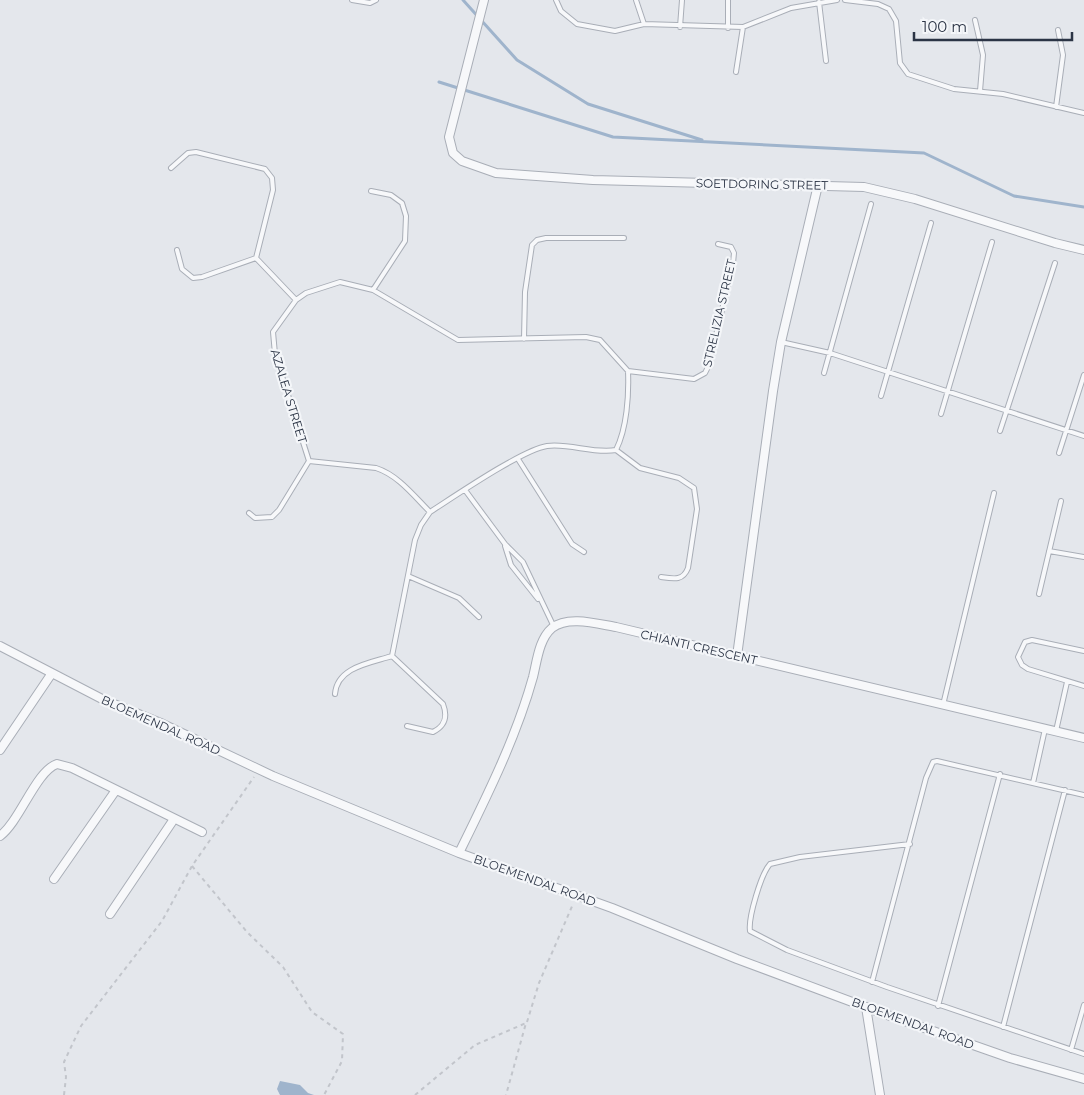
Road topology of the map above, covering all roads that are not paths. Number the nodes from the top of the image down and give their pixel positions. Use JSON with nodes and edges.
{"nodes":[{"id":1,"x":352,"y":0,"type":"edge"},
{"id":2,"x":376,"y":0,"type":"edge"},
{"id":3,"x":484,"y":0,"type":"edge"},
{"id":4,"x":556,"y":0,"type":"edge"},
{"id":5,"x":636,"y":0,"type":"edge"},
{"id":6,"x":682,"y":0,"type":"edge"},
{"id":7,"x":728,"y":0,"type":"edge"},
{"id":8,"x":791,"y":0,"type":"edge"},
{"id":9,"x":837,"y":0,"type":"edge"},
{"id":10,"x":845,"y":0,"type":"edge"},
{"id":11,"x":820,"y":2,"type":"junction"},
{"id":12,"x":791,"y":8,"type":"junction"},
{"id":13,"x":976,"y":20,"type":"dead end"},
{"id":14,"x":644,"y":24,"type":"junction"},
{"id":15,"x":680,"y":27,"type":"junction"},
{"id":16,"x":744,"y":27,"type":"junction"},
{"id":17,"x":728,"y":28,"type":"junction"},
{"id":18,"x":1058,"y":30,"type":"dead end"},
{"id":19,"x":826,"y":61,"type":"dead end"},
{"id":20,"x":736,"y":72,"type":"dead end"},
{"id":21,"x":980,"y":91,"type":"junction"},
{"id":22,"x":1056,"y":107,"type":"junction"},
{"id":23,"x":1084,"y":113,"type":"edge"},
{"id":24,"x":171,"y":168,"type":"dead end"},
{"id":25,"x":818,"y":185,"type":"junction"},
{"id":26,"x":371,"y":191,"type":"dead end"},
{"id":27,"x":871,"y":204,"type":"dead end"},
{"id":28,"x":931,"y":223,"type":"dead end"},
{"id":29,"x":624,"y":238,"type":"dead end"},
{"id":30,"x":992,"y":242,"type":"dead end"},
{"id":31,"x":718,"y":244,"type":"dead end"},
{"id":32,"x":176,"y":250,"type":"dead end"},
{"id":33,"x":1084,"y":250,"type":"edge"},
{"id":34,"x":256,"y":258,"type":"junction"},
{"id":35,"x":1055,"y":262,"type":"dead end"},
{"id":36,"x":373,"y":290,"type":"junction"},
{"id":37,"x":296,"y":300,"type":"junction"},
{"id":38,"x":524,"y":339,"type":"junction"},
{"id":39,"x":781,"y":342,"type":"junction"},
{"id":40,"x":830,"y":353,"type":"junction"},
{"id":41,"x":628,"y":371,"type":"junction"},
{"id":42,"x":889,"y":372,"type":"junction"},
{"id":43,"x":824,"y":373,"type":"dead end"},
{"id":44,"x":1084,"y":375,"type":"edge"},
{"id":45,"x":948,"y":392,"type":"junction"},
{"id":46,"x":881,"y":396,"type":"dead end"},
{"id":47,"x":1007,"y":411,"type":"junction"},
{"id":48,"x":941,"y":414,"type":"dead end"},
{"id":49,"x":1066,"y":430,"type":"junction"},
{"id":50,"x":1000,"y":431,"type":"dead end"},
{"id":51,"x":1084,"y":436,"type":"edge"},
{"id":52,"x":616,"y":450,"type":"junction"},
{"id":53,"x":1058,"y":453,"type":"dead end"},
{"id":54,"x":518,"y":459,"type":"junction"},
{"id":55,"x":310,"y":461,"type":"junction"},
{"id":56,"x":465,"y":490,"type":"junction"},
{"id":57,"x":994,"y":493,"type":"dead end"},
{"id":58,"x":1061,"y":501,"type":"dead end"},
{"id":59,"x":430,"y":512,"type":"junction"},
{"id":60,"x":249,"y":513,"type":"dead end"},
{"id":61,"x":504,"y":544,"type":"junction"},
{"id":62,"x":1049,"y":551,"type":"junction"},
{"id":63,"x":584,"y":552,"type":"dead end"},
{"id":64,"x":1084,"y":552,"type":"edge"},
{"id":65,"x":1083,"y":557,"type":"edge"},
{"id":66,"x":408,"y":576,"type":"junction"},
{"id":67,"x":661,"y":577,"type":"dead end"},
{"id":68,"x":1039,"y":594,"type":"dead end"},
{"id":69,"x":539,"y":600,"type":"junction"},
{"id":70,"x":479,"y":617,"type":"dead end"},
{"id":71,"x":554,"y":627,"type":"junction"},
{"id":72,"x":0,"y":646,"type":"edge"},
{"id":73,"x":1084,"y":651,"type":"edge"},
{"id":74,"x":392,"y":656,"type":"junction"},
{"id":75,"x":737,"y":656,"type":"junction"},
{"id":76,"x":52,"y":672,"type":"junction"},
{"id":77,"x":1067,"y":682,"type":"junction"},
{"id":78,"x":1084,"y":686,"type":"edge"},
{"id":79,"x":335,"y":694,"type":"dead end"},
{"id":80,"x":943,"y":705,"type":"junction"},
{"id":81,"x":407,"y":726,"type":"dead end"},
{"id":82,"x":1045,"y":729,"type":"junction"},
{"id":83,"x":1055,"y":732,"type":"junction"},
{"id":84,"x":1084,"y":738,"type":"edge"},
{"id":85,"x":0,"y":750,"type":"edge"},
{"id":86,"x":1000,"y":774,"type":"junction"},
{"id":87,"x":1033,"y":783,"type":"junction"},
{"id":88,"x":116,"y":790,"type":"junction"},
{"id":89,"x":1065,"y":790,"type":"junction"},
{"id":90,"x":1084,"y":795,"type":"edge"},
{"id":91,"x":174,"y":819,"type":"junction"},
{"id":92,"x":202,"y":832,"type":"dead end"},
{"id":93,"x":0,"y":836,"type":"edge"},
{"id":94,"x":910,"y":844,"type":"junction"},
{"id":95,"x":459,"y":853,"type":"junction"},
{"id":96,"x":54,"y":879,"type":"dead end"},
{"id":97,"x":110,"y":914,"type":"dead end"},
{"id":98,"x":872,"y":982,"type":"junction"},
{"id":99,"x":1084,"y":1005,"type":"edge"},
{"id":100,"x":938,"y":1006,"type":"junction"},
{"id":101,"x":866,"y":1007,"type":"junction"},
{"id":102,"x":1003,"y":1027,"type":"junction"},
{"id":103,"x":1071,"y":1050,"type":"junction"},
{"id":104,"x":1084,"y":1054,"type":"edge"},
{"id":105,"x":1084,"y":1078,"type":"edge"},
{"id":106,"x":880,"y":1095,"type":"edge"}],
"edges":[{"from":1,"to":2,"type":"lane"},
{"from":3,"to":25,"type":"street","name":"SOETDORING STREET"},
{"from":4,"to":14,"type":"lane"},
{"from":5,"to":14,"type":"lane"},
{"from":6,"to":15,"type":"lane"},
{"from":7,"to":17,"type":"lane"},
{"from":8,"to":12,"type":"lane"},
{"from":9,"to":11,"type":"lane"},
{"from":10,"to":21,"type":"lane"},
{"from":11,"to":12,"type":"lane"},
{"from":11,"to":19,"type":"lane"},
{"from":12,"to":16,"type":"lane"},
{"from":13,"to":21,"type":"lane"},
{"from":14,"to":15,"type":"lane"},
{"from":15,"to":17,"type":"lane"},
{"from":16,"to":17,"type":"lane"},
{"from":16,"to":20,"type":"lane"},
{"from":18,"to":22,"type":"lane"},
{"from":21,"to":22,"type":"lane"},
{"from":22,"to":23,"type":"lane"},
{"from":24,"to":34,"type":"lane"},
{"from":25,"to":33,"type":"street","name":"SOETDORING STREET"},
{"from":25,"to":39,"type":"street"},
{"from":26,"to":36,"type":"lane"},
{"from":27,"to":40,"type":"lane"},
{"from":28,"to":42,"type":"lane"},
{"from":29,"to":38,"type":"lane"},
{"from":30,"to":45,"type":"lane"},
{"from":31,"to":41,"type":"lane","name":"STRELIZIA STREET"},
{"from":32,"to":34,"type":"lane"},
{"from":34,"to":37,"type":"lane"},
{"from":35,"to":47,"type":"lane"},
{"from":36,"to":37,"type":"lane","name":"AZALEA STREET"},
{"from":36,"to":38,"type":"lane","name":"AZALEA STREET"},
{"from":37,"to":55,"type":"lane","name":"AZALEA STREET"},
{"from":38,"to":41,"type":"lane","name":"AZALEA STREET"},
{"from":39,"to":40,"type":"lane"},
{"from":39,"to":75,"type":"street"},
{"from":40,"to":42,"type":"lane"},
{"from":40,"to":43,"type":"lane"},
{"from":41,"to":52,"type":"lane"},
{"from":42,"to":45,"type":"lane"},
{"from":42,"to":46,"type":"lane"},
{"from":44,"to":49,"type":"lane"},
{"from":45,"to":47,"type":"lane"},
{"from":45,"to":48,"type":"lane"},
{"from":47,"to":49,"type":"lane"},
{"from":47,"to":50,"type":"lane"},
{"from":49,"to":51,"type":"lane"},
{"from":49,"to":53,"type":"lane"},
{"from":52,"to":54,"type":"lane"},
{"from":52,"to":67,"type":"lane"},
{"from":54,"to":56,"type":"lane"},
{"from":54,"to":63,"type":"lane"},
{"from":55,"to":59,"type":"lane"},
{"from":55,"to":60,"type":"lane"},
{"from":56,"to":59,"type":"lane"},
{"from":56,"to":61,"type":"lane"},
{"from":57,"to":80,"type":"lane"},
{"from":58,"to":62,"type":"lane"},
{"from":59,"to":66,"type":"lane"},
{"from":61,"to":69,"type":"lane"},
{"from":61,"to":69,"type":"lane"},
{"from":62,"to":65,"type":"lane"},
{"from":62,"to":68,"type":"lane"},
{"from":64,"to":65,"type":"lane"},
{"from":66,"to":70,"type":"lane"},
{"from":66,"to":74,"type":"lane"},
{"from":69,"to":71,"type":"lane"},
{"from":71,"to":75,"type":"street","name":"CHIANTI CRESCENT"},
{"from":71,"to":95,"type":"street"},
{"from":72,"to":76,"type":"street","name":"BLOEMENDAL ROAD"},
{"from":73,"to":77,"type":"lane"},
{"from":74,"to":79,"type":"lane"},
{"from":74,"to":81,"type":"lane"},
{"from":75,"to":80,"type":"street","name":"CHIANTI CRESCENT"},
{"from":76,"to":85,"type":"street"},
{"from":76,"to":95,"type":"street","name":"BLOEMENDAL ROAD"},
{"from":77,"to":78,"type":"lane"},
{"from":77,"to":83,"type":"lane"},
{"from":80,"to":82,"type":"street","name":"CHIANTI CRESCENT"},
{"from":82,"to":83,"type":"street","name":"CHIANTI CRESCENT"},
{"from":82,"to":87,"type":"lane"},
{"from":83,"to":84,"type":"street","name":"CHIANTI CRESCENT"},
{"from":86,"to":87,"type":"lane"},
{"from":86,"to":94,"type":"lane"},
{"from":86,"to":100,"type":"lane"},
{"from":87,"to":89,"type":"lane"},
{"from":88,"to":91,"type":"street"},
{"from":88,"to":93,"type":"street"},
{"from":88,"to":96,"type":"street"},
{"from":89,"to":90,"type":"lane"},
{"from":89,"to":102,"type":"lane"},
{"from":91,"to":92,"type":"street"},
{"from":91,"to":97,"type":"street"},
{"from":94,"to":98,"type":"lane"},
{"from":94,"to":98,"type":"lane"},
{"from":95,"to":101,"type":"street","name":"BLOEMENDAL ROAD"},
{"from":98,"to":100,"type":"lane"},
{"from":99,"to":103,"type":"lane"},
{"from":100,"to":102,"type":"lane"},
{"from":101,"to":105,"type":"street","name":"BLOEMENDAL ROAD"},
{"from":101,"to":106,"type":"street"},
{"from":102,"to":103,"type":"lane"},
{"from":103,"to":104,"type":"lane"}]}
